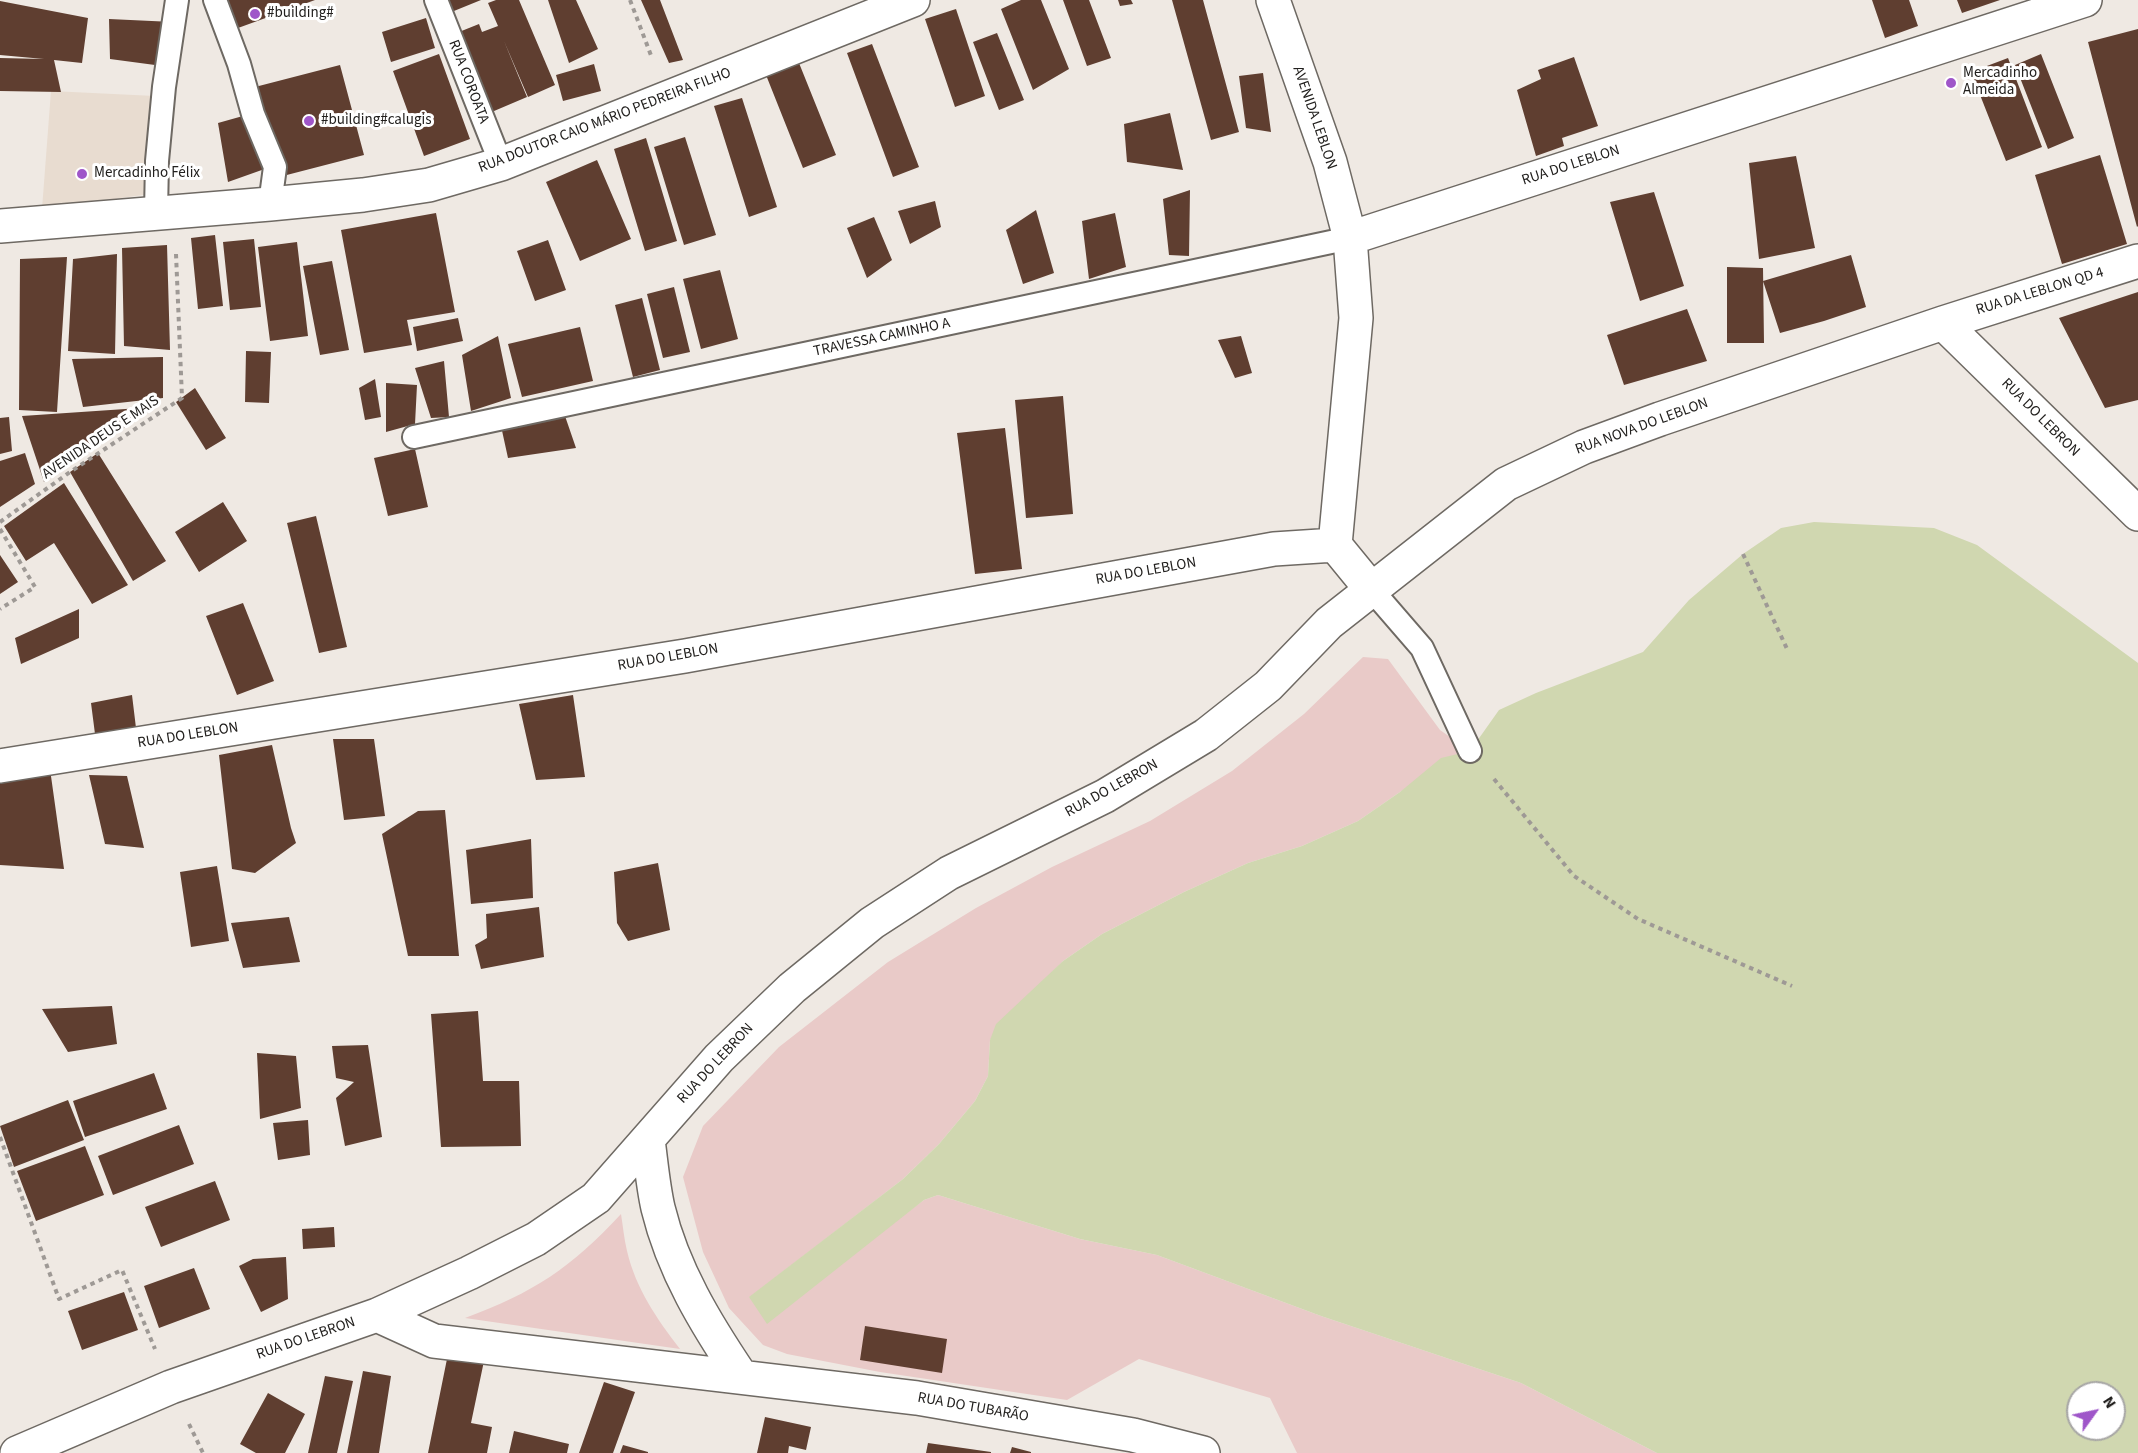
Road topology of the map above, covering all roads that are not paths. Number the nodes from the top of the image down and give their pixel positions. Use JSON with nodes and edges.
{"nodes":[{"id":1,"x":177,"y":0,"type":"edge"},
{"id":2,"x":215,"y":0,"type":"edge"},
{"id":3,"x":436,"y":0,"type":"edge"},
{"id":4,"x":913,"y":0,"type":"edge"},
{"id":5,"x":1273,"y":0,"type":"edge"},
{"id":6,"x":2085,"y":0,"type":"edge"},
{"id":7,"x":501,"y":164,"type":"junction"},
{"id":8,"x":270,"y":204,"type":"junction"},
{"id":9,"x":166,"y":212,"type":"junction"},
{"id":10,"x":0,"y":226,"type":"edge"},
{"id":11,"x":1350,"y":238,"type":"junction"},
{"id":12,"x":2138,"y":261,"type":"edge"},
{"id":13,"x":1943,"y":322,"type":"junction"},
{"id":14,"x":414,"y":437,"type":"dead end"},
{"id":15,"x":2138,"y":514,"type":"edge"},
{"id":16,"x":1335,"y":545,"type":"junction"},
{"id":17,"x":1371,"y":589,"type":"junction"},
{"id":18,"x":1470,"y":751,"type":"road end"},
{"id":19,"x":0,"y":766,"type":"edge"},
{"id":20,"x":648,"y":1140,"type":"junction"},
{"id":21,"x":377,"y":1315,"type":"junction"},
{"id":22,"x":741,"y":1376,"type":"junction"},
{"id":23,"x":17,"y":1453,"type":"edge"},
{"id":24,"x":1203,"y":1453,"type":"edge"}],
"edges":[{"from":1,"to":9,"type":"lane"},
{"from":2,"to":8,"type":"lane"},
{"from":3,"to":7,"type":"lane","name":"RUA COROATA"},
{"from":4,"to":7,"type":"street","name":"RUA DOUTOR CAIO MÁRIO PEDREIRA FILHO"},
{"from":5,"to":11,"type":"street","name":"AVENIDA LEBLON"},
{"from":6,"to":11,"type":"street","name":"RUA DO LEBLON"},
{"from":7,"to":8,"type":"street","name":"RUA DOUTOR CAIO MÁRIO PEDREIRA FILHO"},
{"from":8,"to":9,"type":"street","name":"RUA DOUTOR CAIO MÁRIO PEDREIRA FILHO"},
{"from":9,"to":10,"type":"street","name":"RUA DOUTOR CAIO MÁRIO PEDREIRA FILHO"},
{"from":11,"to":14,"type":"lane","name":"TRAVESSA CAMINHO A"},
{"from":11,"to":16,"type":"street"},
{"from":12,"to":13,"type":"street","name":"RUA DA LEBLON QD 4"},
{"from":13,"to":15,"type":"street","name":"RUA DO LEBRON"},
{"from":13,"to":17,"type":"street","name":"RUA NOVA DO LEBLON"},
{"from":16,"to":17,"type":"street"},
{"from":16,"to":19,"type":"street","name":"RUA DO LEBLON"},
{"from":17,"to":18,"type":"lane"},
{"from":17,"to":20,"type":"street","name":"RUA DO LEBRON"},
{"from":20,"to":21,"type":"street","name":"RUA DO LEBRON"},
{"from":20,"to":22,"type":"street"},
{"from":21,"to":22,"type":"street","name":"RUA DO TUBARÃO"},
{"from":21,"to":23,"type":"street","name":"RUA DO LEBRON"},
{"from":22,"to":24,"type":"street","name":"RUA DO TUBARÃO"}]}
